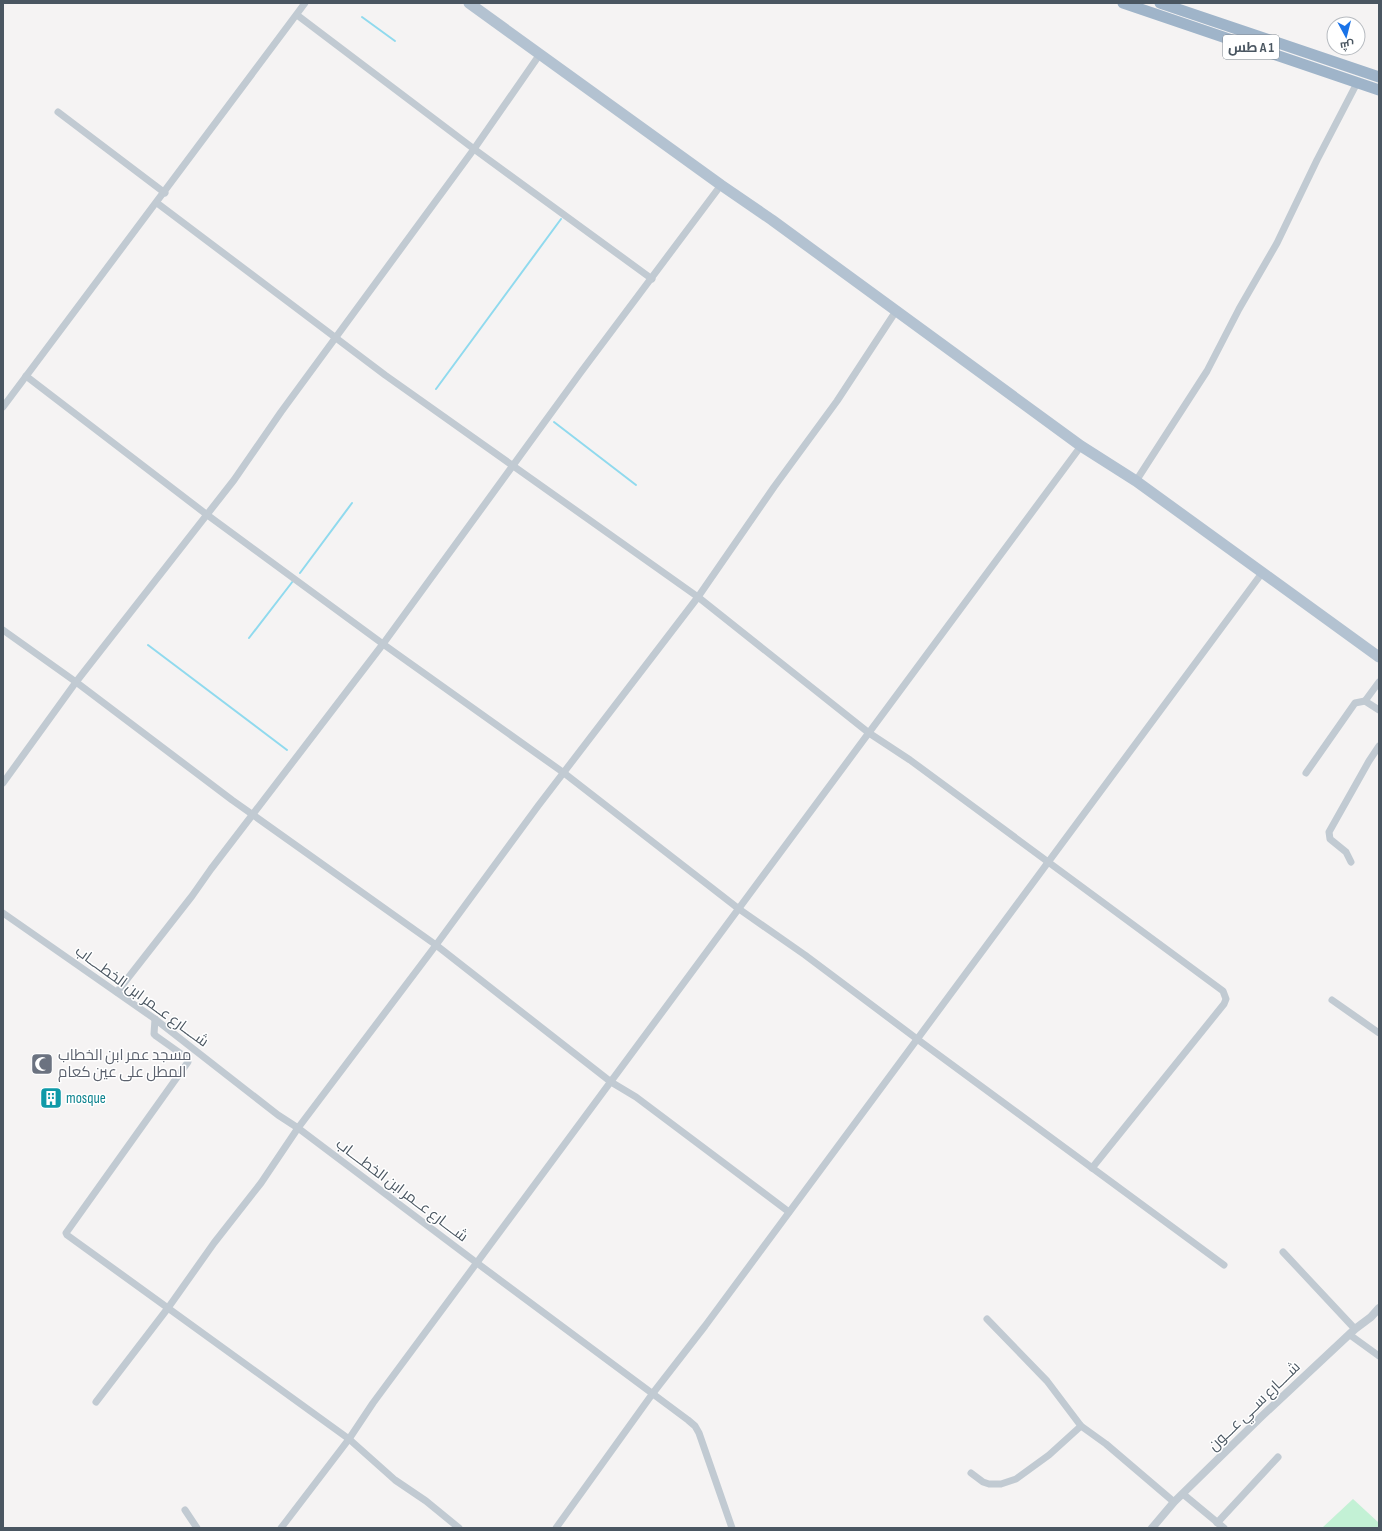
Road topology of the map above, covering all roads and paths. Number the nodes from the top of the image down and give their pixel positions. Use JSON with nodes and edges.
{"nodes":[{"id":1,"x":305,"y":3,"type":"edge"},
{"id":2,"x":469,"y":3,"type":"edge"},
{"id":3,"x":1123,"y":3,"type":"edge"},
{"id":4,"x":1160,"y":3,"type":"edge"},
{"id":5,"x":297,"y":15,"type":"junction"},
{"id":6,"x":540,"y":54,"type":"junction"},
{"id":7,"x":1379,"y":77,"type":"edge"},
{"id":8,"x":1357,"y":83,"type":"junction"},
{"id":9,"x":1379,"y":90,"type":"edge"},
{"id":10,"x":58,"y":112,"type":"dead end"},
{"id":11,"x":474,"y":149,"type":"junction"},
{"id":12,"x":721,"y":185,"type":"junction"},
{"id":13,"x":165,"y":193,"type":"junction"},
{"id":14,"x":157,"y":203,"type":"junction"},
{"id":15,"x":652,"y":279,"type":"junction"},
{"id":16,"x":896,"y":311,"type":"junction"},
{"id":17,"x":337,"y":338,"type":"junction"},
{"id":18,"x":26,"y":376,"type":"junction"},
{"id":19,"x":3,"y":407,"type":"edge"},
{"id":20,"x":1081,"y":446,"type":"junction"},
{"id":21,"x":513,"y":466,"type":"junction"},
{"id":22,"x":1136,"y":481,"type":"junction"},
{"id":23,"x":206,"y":514,"type":"junction"},
{"id":24,"x":1262,"y":573,"type":"junction"},
{"id":25,"x":698,"y":597,"type":"junction"},
{"id":26,"x":3,"y":630,"type":"edge"},
{"id":27,"x":383,"y":644,"type":"junction"},
{"id":28,"x":1379,"y":657,"type":"edge"},
{"id":29,"x":76,"y":682,"type":"junction"},
{"id":30,"x":1379,"y":682,"type":"edge"},
{"id":31,"x":1365,"y":701,"type":"junction"},
{"id":32,"x":1379,"y":710,"type":"edge"},
{"id":33,"x":869,"y":733,"type":"junction"},
{"id":34,"x":1379,"y":746,"type":"edge"},
{"id":35,"x":564,"y":773,"type":"junction"},
{"id":36,"x":1306,"y":773,"type":"dead end"},
{"id":37,"x":3,"y":783,"type":"edge"},
{"id":38,"x":252,"y":814,"type":"junction"},
{"id":39,"x":1048,"y":861,"type":"junction"},
{"id":40,"x":1352,"y":862,"type":"dead end"},
{"id":41,"x":739,"y":909,"type":"junction"},
{"id":42,"x":3,"y":913,"type":"edge"},
{"id":43,"x":436,"y":945,"type":"junction"},
{"id":44,"x":117,"y":992,"type":"junction"},
{"id":45,"x":1332,"y":1000,"type":"dead end"},
{"id":46,"x":155,"y":1019,"type":"junction"},
{"id":47,"x":1378,"y":1029,"type":"edge"},
{"id":48,"x":917,"y":1040,"type":"junction"},
{"id":49,"x":611,"y":1082,"type":"junction"},
{"id":50,"x":298,"y":1128,"type":"junction"},
{"id":51,"x":1092,"y":1168,"type":"junction"},
{"id":52,"x":789,"y":1212,"type":"junction"},
{"id":53,"x":1283,"y":1252,"type":"dead end"},
{"id":54,"x":477,"y":1263,"type":"junction"},
{"id":55,"x":1224,"y":1265,"type":"dead end"},
{"id":56,"x":168,"y":1308,"type":"junction"},
{"id":57,"x":1379,"y":1308,"type":"edge"},
{"id":58,"x":987,"y":1319,"type":"dead end"},
{"id":59,"x":1352,"y":1332,"type":"junction"},
{"id":60,"x":1379,"y":1356,"type":"edge"},
{"id":61,"x":653,"y":1393,"type":"junction"},
{"id":62,"x":96,"y":1402,"type":"dead end"},
{"id":63,"x":1081,"y":1426,"type":"junction"},
{"id":64,"x":349,"y":1439,"type":"junction"},
{"id":65,"x":1278,"y":1457,"type":"dead end"},
{"id":66,"x":971,"y":1473,"type":"dead end"},
{"id":67,"x":1183,"y":1494,"type":"junction"},
{"id":68,"x":1174,"y":1502,"type":"junction"},
{"id":69,"x":185,"y":1510,"type":"dead end"},
{"id":70,"x":1217,"y":1523,"type":"junction"},
{"id":71,"x":196,"y":1528,"type":"edge"},
{"id":72,"x":281,"y":1528,"type":"edge"},
{"id":73,"x":459,"y":1528,"type":"edge"},
{"id":74,"x":556,"y":1528,"type":"edge"},
{"id":75,"x":732,"y":1528,"type":"edge"},
{"id":76,"x":1152,"y":1528,"type":"edge"},
{"id":77,"x":1224,"y":1528,"type":"edge"}],
"edges":[{"from":1,"to":5,"type":"street"},
{"from":2,"to":6,"type":"main road"},
{"from":3,"to":8,"type":"highway","number":"طس A 1"},
{"from":4,"to":7,"type":"highway","number":"طس A 1"},
{"from":5,"to":11,"type":"street"},
{"from":5,"to":13,"type":"street"},
{"from":6,"to":11,"type":"street"},
{"from":6,"to":12,"type":"main road"},
{"from":8,"to":9,"type":"highway","number":"طس A 1"},
{"from":8,"to":22,"type":"street"},
{"from":10,"to":13,"type":"street"},
{"from":11,"to":15,"type":"street"},
{"from":11,"to":17,"type":"street"},
{"from":12,"to":15,"type":"street"},
{"from":12,"to":16,"type":"main road"},
{"from":13,"to":14,"type":"street"},
{"from":14,"to":17,"type":"street"},
{"from":14,"to":18,"type":"street"},
{"from":15,"to":21,"type":"street"},
{"from":16,"to":20,"type":"main road"},
{"from":16,"to":25,"type":"street"},
{"from":17,"to":21,"type":"street"},
{"from":17,"to":23,"type":"street"},
{"from":18,"to":19,"type":"street"},
{"from":18,"to":23,"type":"street"},
{"from":20,"to":22,"type":"main road"},
{"from":20,"to":33,"type":"street"},
{"from":21,"to":25,"type":"street"},
{"from":21,"to":27,"type":"street"},
{"from":22,"to":24,"type":"main road"},
{"from":23,"to":27,"type":"street"},
{"from":23,"to":29,"type":"street"},
{"from":24,"to":28,"type":"main road"},
{"from":24,"to":39,"type":"street"},
{"from":25,"to":33,"type":"street"},
{"from":25,"to":35,"type":"street"},
{"from":26,"to":29,"type":"street"},
{"from":27,"to":35,"type":"street"},
{"from":27,"to":38,"type":"street"},
{"from":29,"to":37,"type":"street"},
{"from":29,"to":38,"type":"street"},
{"from":30,"to":31,"type":"street"},
{"from":31,"to":32,"type":"street"},
{"from":31,"to":36,"type":"street"},
{"from":33,"to":39,"type":"street"},
{"from":33,"to":41,"type":"street"},
{"from":34,"to":40,"type":"street"},
{"from":35,"to":41,"type":"street"},
{"from":35,"to":43,"type":"street"},
{"from":38,"to":43,"type":"street"},
{"from":38,"to":44,"type":"street"},
{"from":39,"to":48,"type":"street"},
{"from":39,"to":51,"type":"street"},
{"from":41,"to":48,"type":"street"},
{"from":41,"to":49,"type":"street"},
{"from":42,"to":44,"type":"street","name":"شــــارع عــمر ابن الخطــــاب"},
{"from":43,"to":49,"type":"street"},
{"from":43,"to":50,"type":"street"},
{"from":44,"to":46,"type":"street","name":"شــــارع عــمر ابن الخطــــاب"},
{"from":45,"to":47,"type":"street"},
{"from":46,"to":50,"type":"street","name":"شــــارع عــمر ابن الخطــــاب"},
{"from":46,"to":56,"type":"street"},
{"from":48,"to":51,"type":"street"},
{"from":48,"to":52,"type":"street"},
{"from":49,"to":52,"type":"street"},
{"from":49,"to":54,"type":"street"},
{"from":50,"to":54,"type":"street","name":"شــــارع عــمر ابن الخطــــاب"},
{"from":50,"to":56,"type":"street"},
{"from":51,"to":55,"type":"street"},
{"from":52,"to":61,"type":"street"},
{"from":53,"to":59,"type":"street"},
{"from":54,"to":61,"type":"street","name":"شــــارع عــمر ابن الخطــــاب"},
{"from":54,"to":64,"type":"street"},
{"from":56,"to":62,"type":"street"},
{"from":56,"to":64,"type":"street"},
{"from":57,"to":59,"type":"street","name":"شــــارع ســي عـــون"},
{"from":58,"to":63,"type":"street"},
{"from":59,"to":60,"type":"street"},
{"from":59,"to":67,"type":"street","name":"شــــارع ســي عـــون"},
{"from":61,"to":74,"type":"street"},
{"from":61,"to":75,"type":"street","name":"شــــارع عــمر ابن الخطــــاب"},
{"from":63,"to":66,"type":"street"},
{"from":63,"to":68,"type":"street"},
{"from":64,"to":72,"type":"street"},
{"from":64,"to":73,"type":"street"},
{"from":65,"to":70,"type":"street"},
{"from":67,"to":68,"type":"street","name":"شــــارع ســي عـــون"},
{"from":67,"to":70,"type":"street"},
{"from":68,"to":76,"type":"street","name":"شــــارع ســي عـــون"},
{"from":69,"to":71,"type":"street"},
{"from":70,"to":77,"type":"street"}]}
